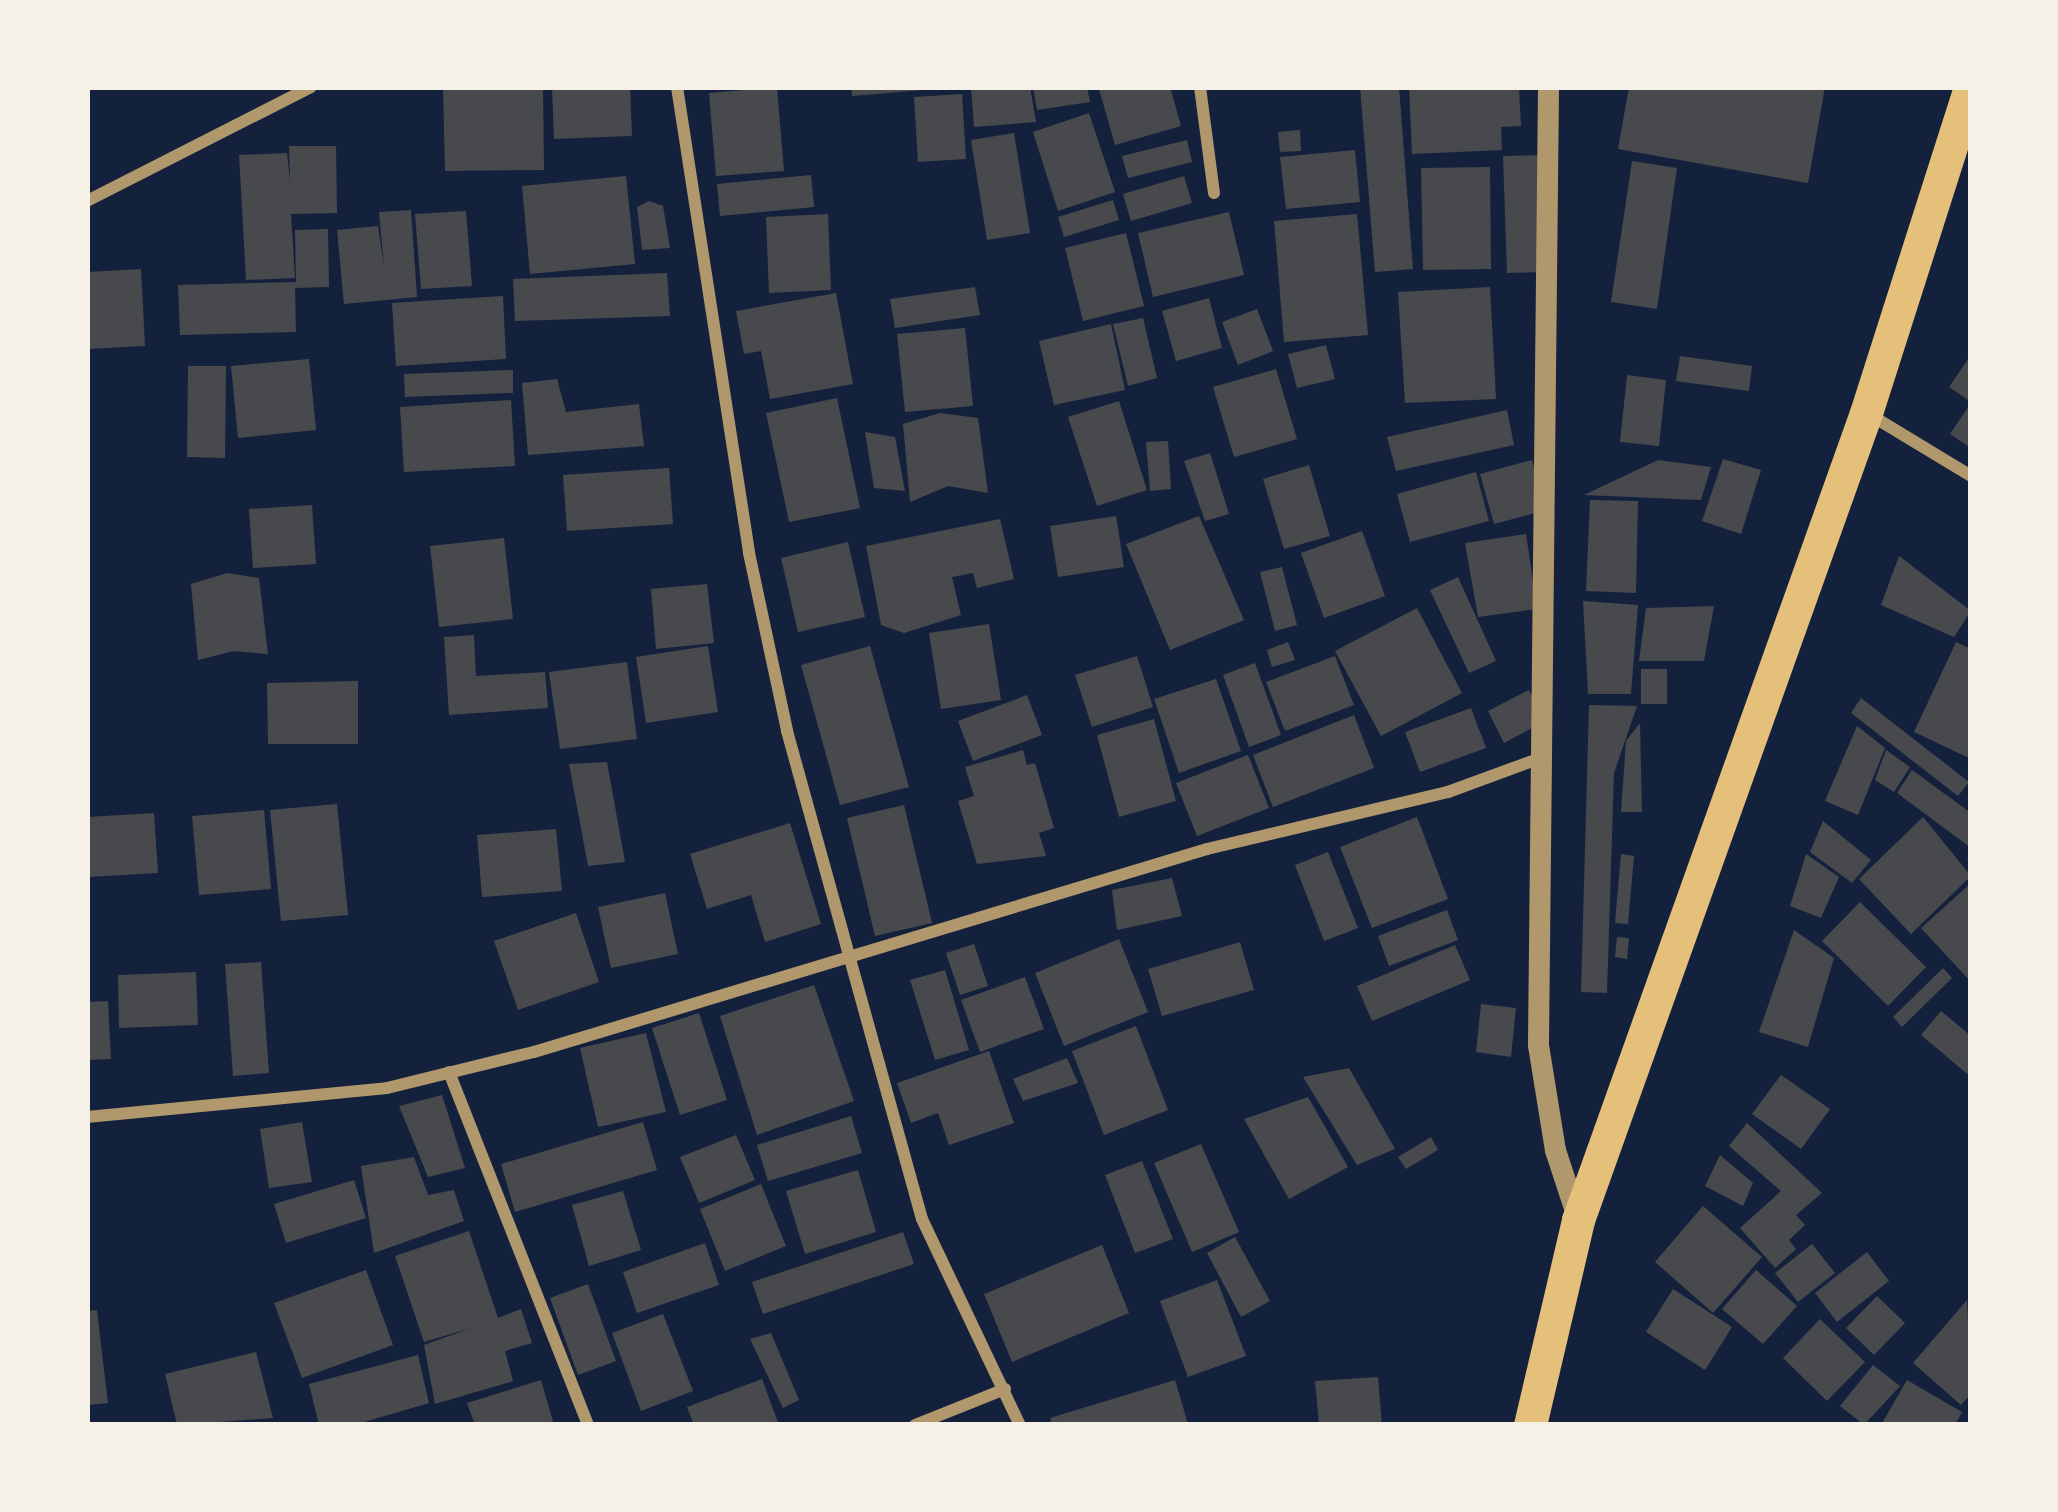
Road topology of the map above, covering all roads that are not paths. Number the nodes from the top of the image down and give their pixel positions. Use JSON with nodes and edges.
{"nodes":[{"id":1,"x":311,"y":87,"type":"edge"},
{"id":2,"x":677,"y":87,"type":"edge"},
{"id":3,"x":1200,"y":87,"type":"edge"},
{"id":4,"x":1547,"y":87,"type":"edge"},
{"id":5,"x":1970,"y":87,"type":"edge"},
{"id":6,"x":1214,"y":193,"type":"dead end"},
{"id":7,"x":87,"y":201,"type":"edge"},
{"id":8,"x":1866,"y":412,"type":"junction"},
{"id":9,"x":1971,"y":476,"type":"edge"},
{"id":10,"x":1545,"y":756,"type":"junction"},
{"id":11,"x":851,"y":962,"type":"junction"},
{"id":12,"x":449,"y":1072,"type":"junction"},
{"id":13,"x":87,"y":1117,"type":"edge"},
{"id":14,"x":1578,"y":1220,"type":"junction"},
{"id":15,"x":1005,"y":1389,"type":"junction"},
{"id":16,"x":588,"y":1425,"type":"edge"},
{"id":17,"x":915,"y":1425,"type":"edge"},
{"id":18,"x":1020,"y":1425,"type":"edge"},
{"id":19,"x":1530,"y":1425,"type":"edge"}],
"edges":[{"from":1,"to":7,"type":"street"},
{"from":2,"to":11,"type":"street"},
{"from":3,"to":6,"type":"street"},
{"from":4,"to":10,"type":"street"},
{"from":5,"to":8,"type":"highway"},
{"from":8,"to":9,"type":"street"},
{"from":8,"to":14,"type":"highway"},
{"from":10,"to":11,"type":"street"},
{"from":10,"to":14,"type":"street"},
{"from":11,"to":12,"type":"street"},
{"from":11,"to":15,"type":"street"},
{"from":12,"to":13,"type":"street"},
{"from":12,"to":16,"type":"street"},
{"from":14,"to":19,"type":"highway"},
{"from":15,"to":17,"type":"street"},
{"from":15,"to":18,"type":"street"}]}
